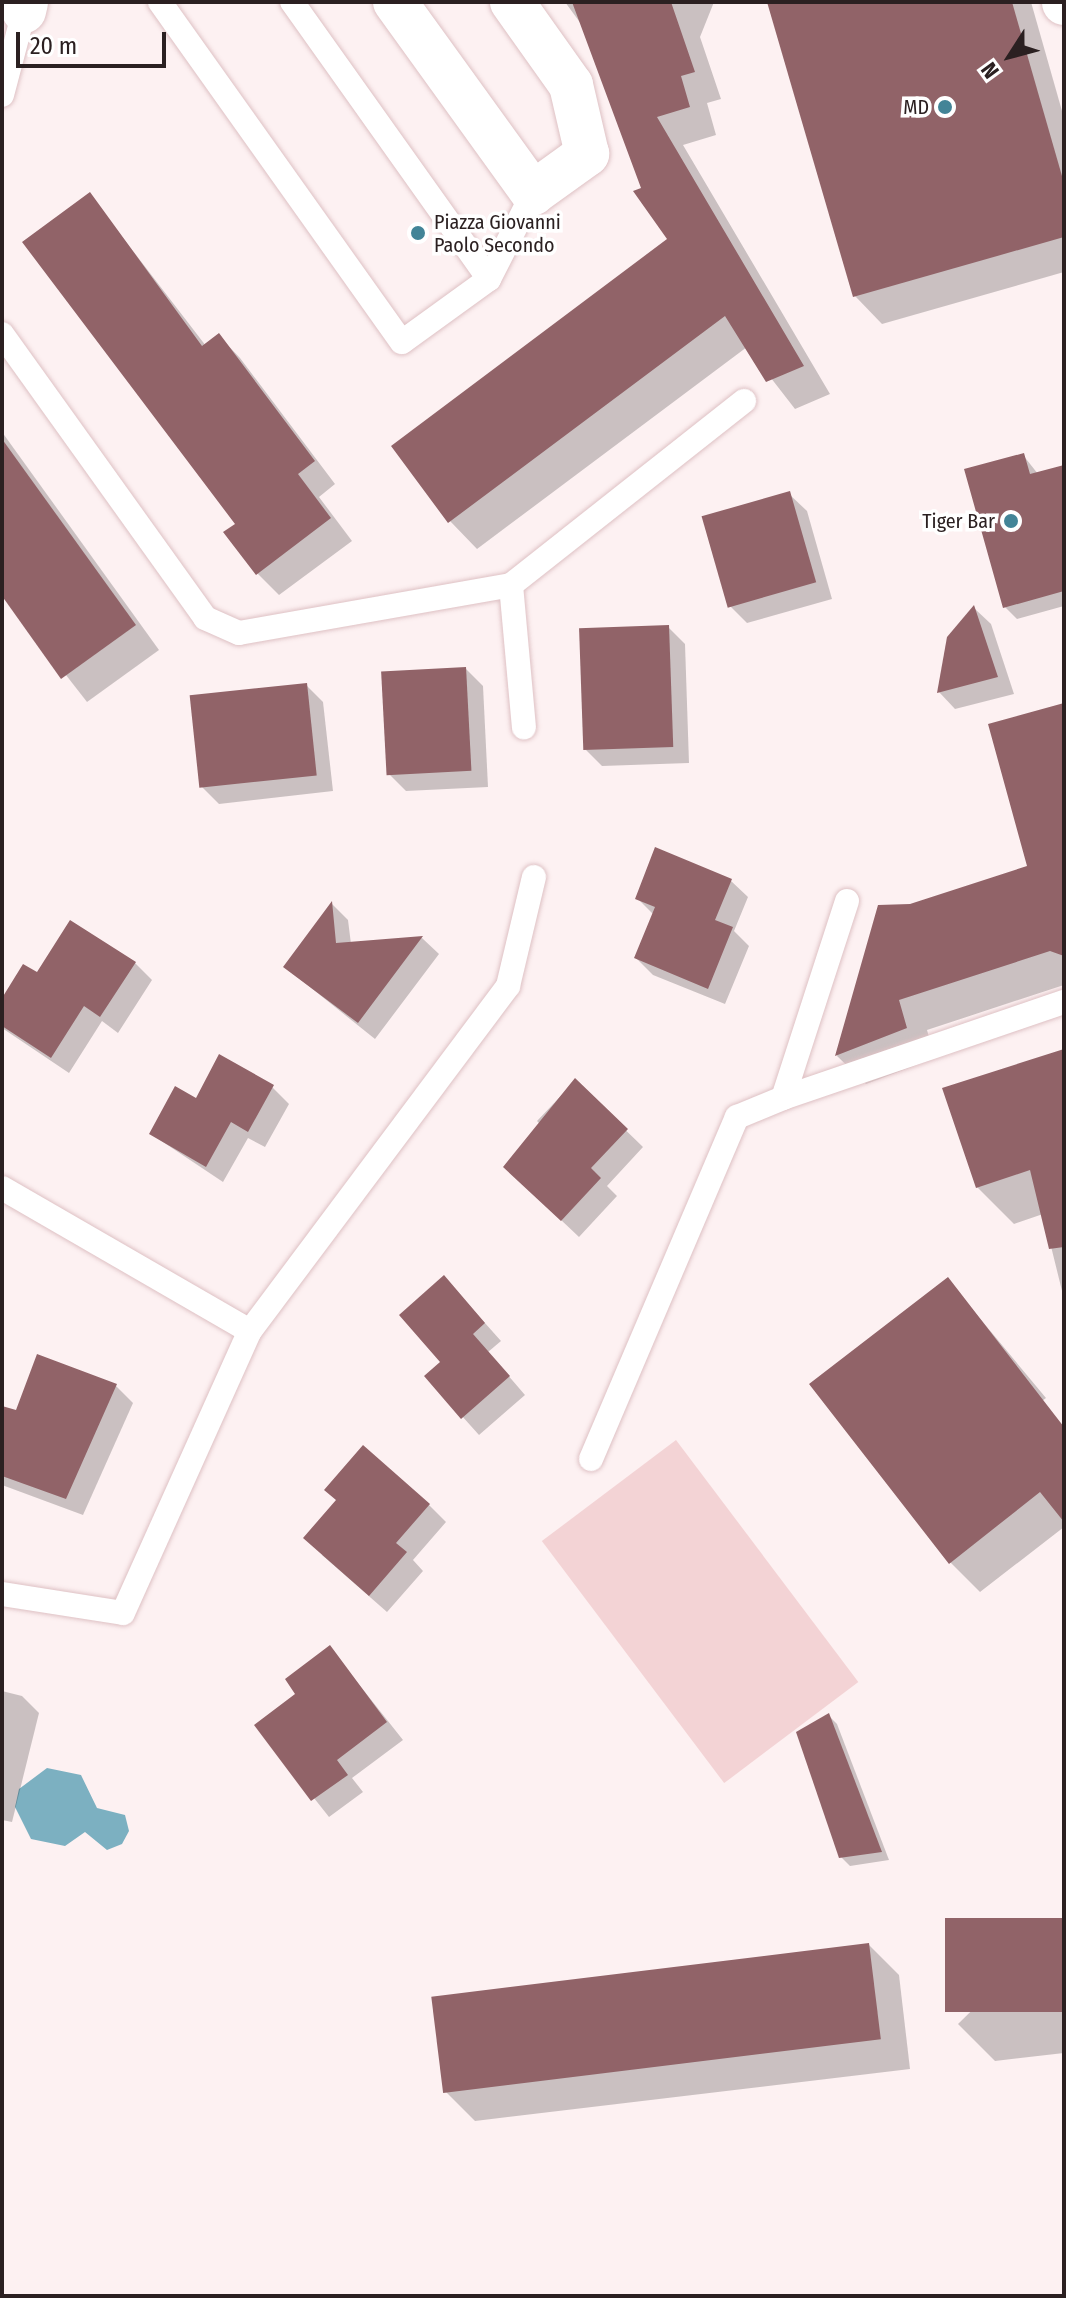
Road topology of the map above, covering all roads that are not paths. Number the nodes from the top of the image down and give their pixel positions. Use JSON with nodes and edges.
{"nodes":[{"id":1,"x":160,"y":2,"type":"edge"},
{"id":2,"x":292,"y":2,"type":"edge"},
{"id":3,"x":395,"y":2,"type":"edge"},
{"id":4,"x":512,"y":2,"type":"edge"},
{"id":5,"x":25,"y":6,"type":"edge"},
{"id":6,"x":2,"y":95,"type":"edge"},
{"id":7,"x":533,"y":193,"type":"junction"},
{"id":8,"x":489,"y":279,"type":"junction"},
{"id":9,"x":2,"y":334,"type":"edge"},
{"id":10,"x":744,"y":401,"type":"dead end"},
{"id":11,"x":511,"y":585,"type":"junction"},
{"id":12,"x":524,"y":727,"type":"dead end"},
{"id":13,"x":534,"y":877,"type":"dead end"},
{"id":14,"x":847,"y":901,"type":"dead end"},
{"id":15,"x":1064,"y":1002,"type":"edge"},
{"id":16,"x":783,"y":1098,"type":"junction"},
{"id":17,"x":2,"y":1188,"type":"edge"},
{"id":18,"x":250,"y":1331,"type":"junction"},
{"id":19,"x":591,"y":1459,"type":"dead end"},
{"id":20,"x":2,"y":1594,"type":"edge"}],
"edges":[{"from":1,"to":8,"type":"lane"},
{"from":2,"to":8,"type":"lane"},
{"from":3,"to":7,"type":"street"},
{"from":4,"to":7,"type":"street"},
{"from":5,"to":6,"type":"lane"},
{"from":7,"to":8,"type":"lane"},
{"from":9,"to":11,"type":"lane"},
{"from":10,"to":11,"type":"lane"},
{"from":11,"to":12,"type":"lane"},
{"from":13,"to":18,"type":"lane"},
{"from":14,"to":16,"type":"lane"},
{"from":15,"to":16,"type":"lane"},
{"from":16,"to":19,"type":"lane"},
{"from":17,"to":18,"type":"lane"},
{"from":18,"to":20,"type":"lane"}]}
